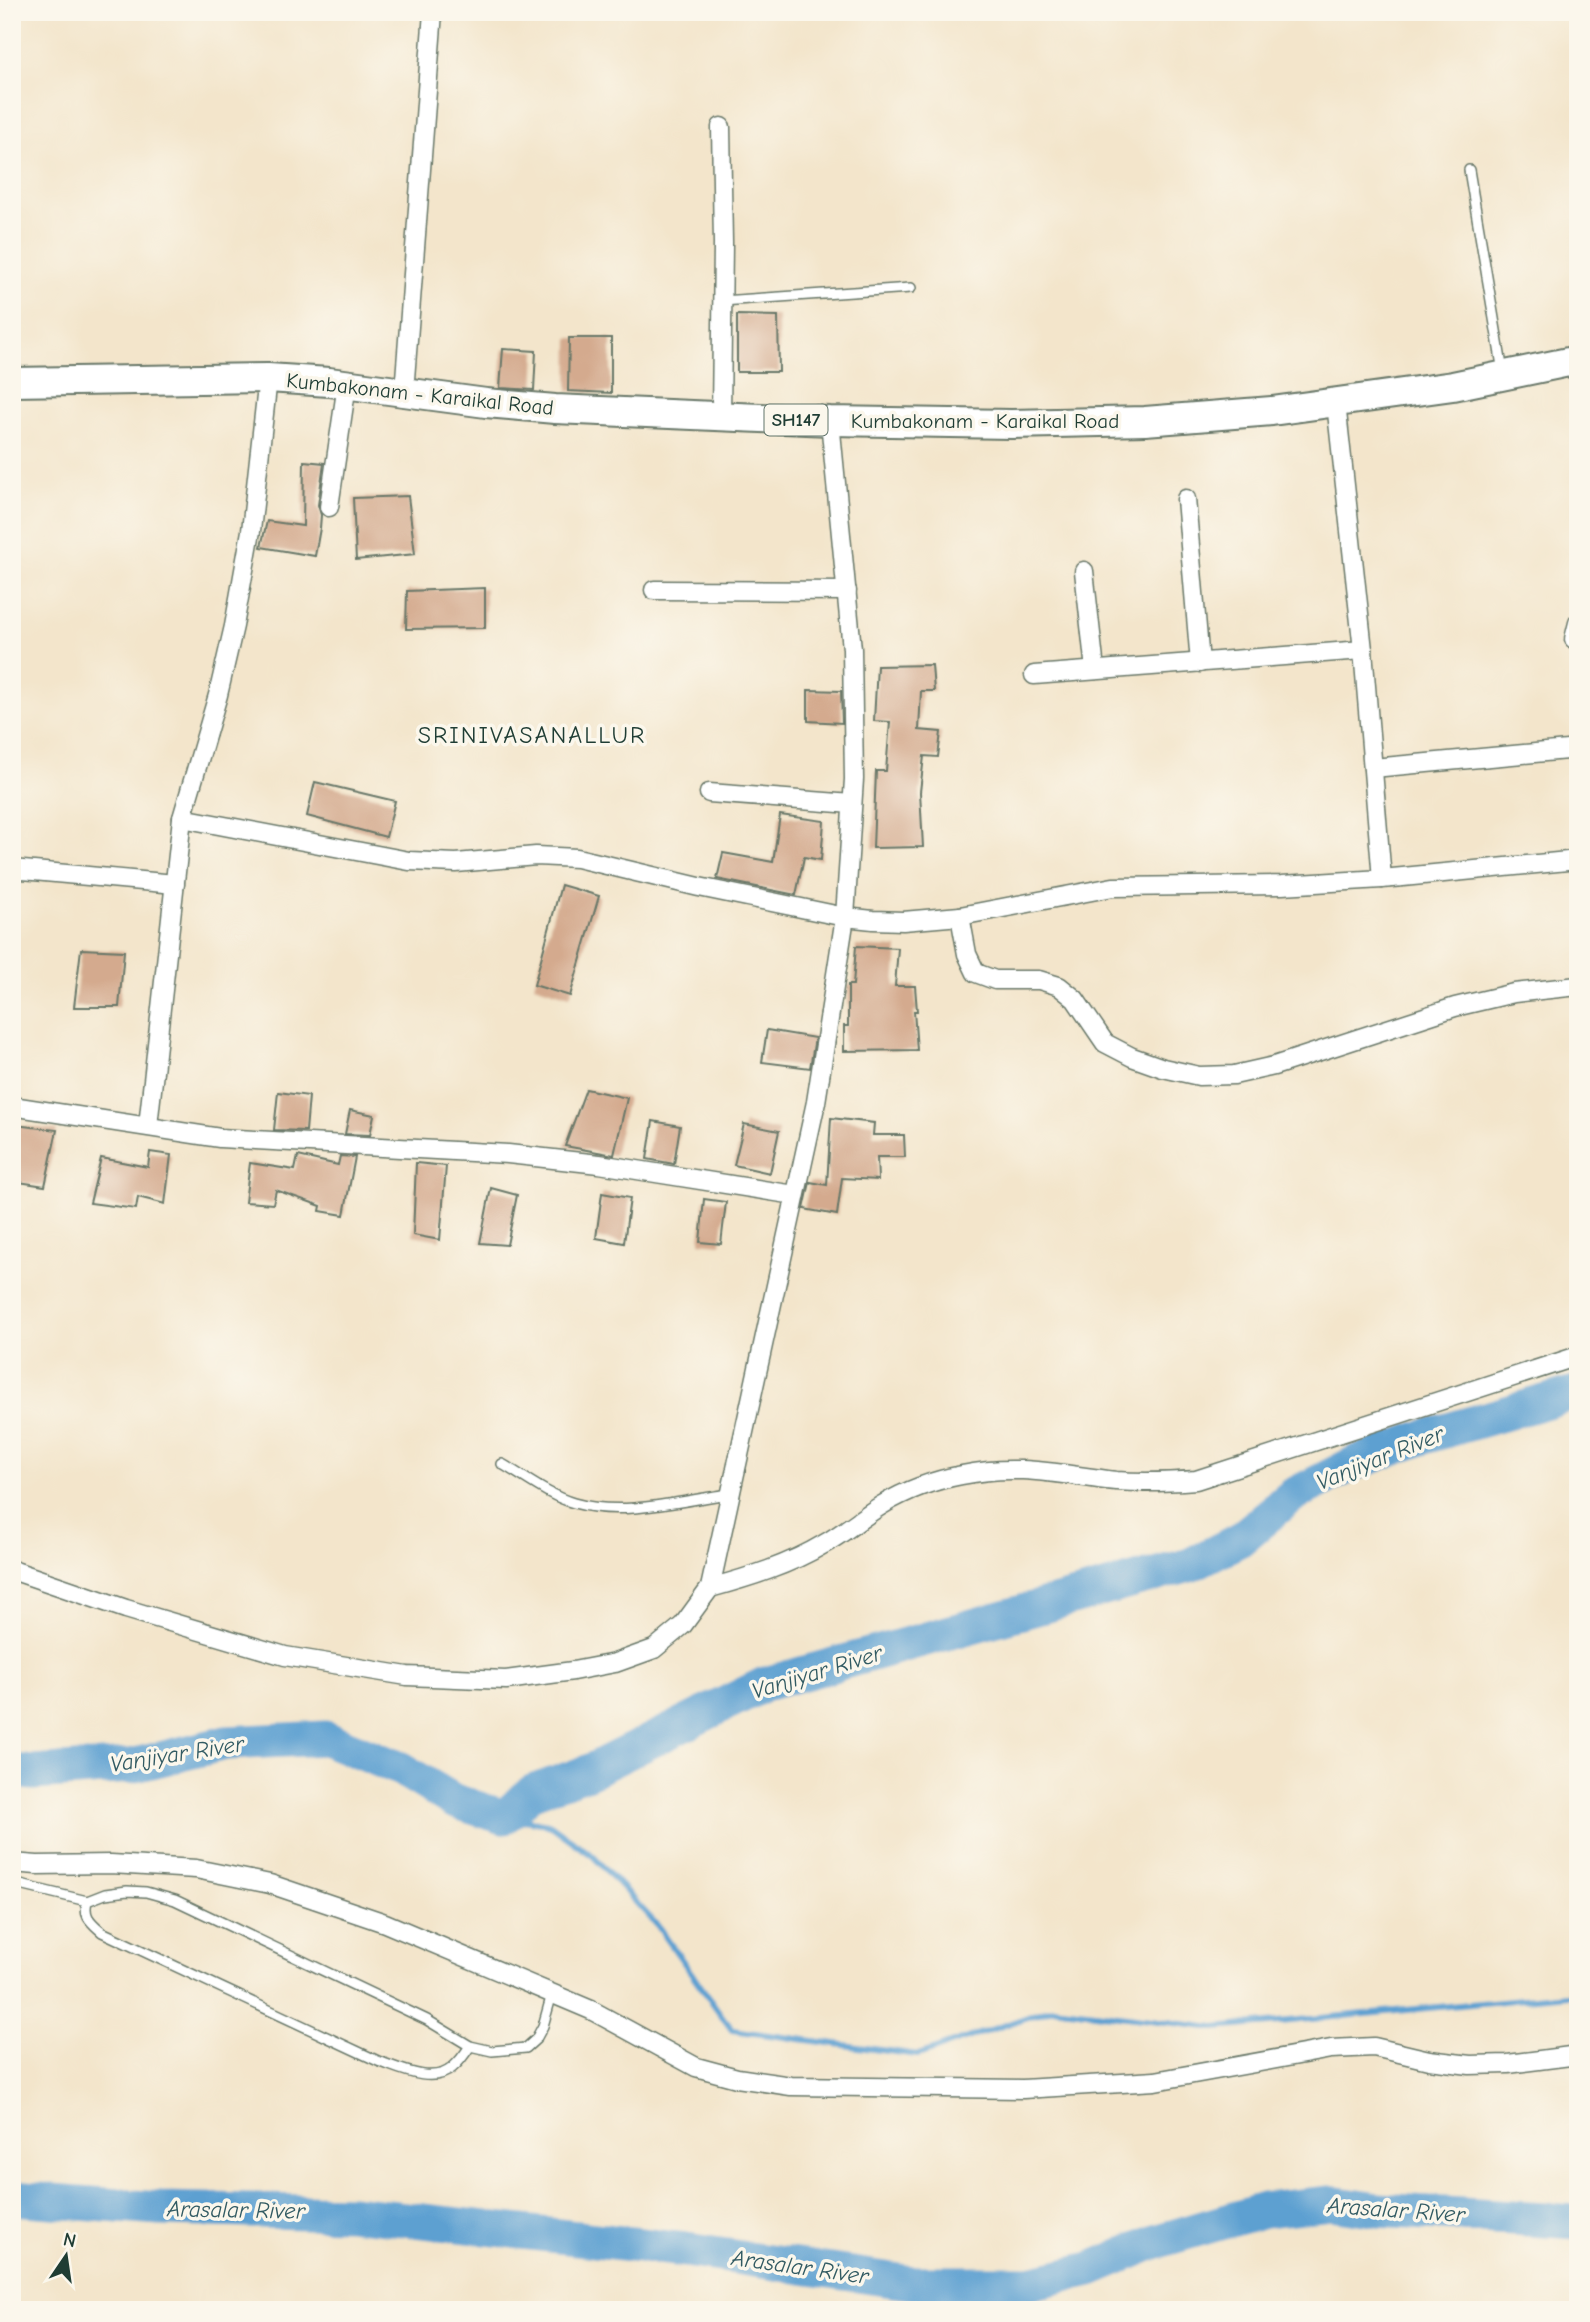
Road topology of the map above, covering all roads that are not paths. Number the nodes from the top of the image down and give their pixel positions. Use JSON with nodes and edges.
{"nodes":[{"id":1,"x":433,"y":12,"type":"edge"},
{"id":2,"x":721,"y":127,"type":"dead end"},
{"id":3,"x":1469,"y":170,"type":"dead end"},
{"id":4,"x":911,"y":288,"type":"dead end"},
{"id":5,"x":722,"y":301,"type":"junction"},
{"id":6,"x":1578,"y":360,"type":"edge"},
{"id":7,"x":1504,"y":376,"type":"junction"},
{"id":8,"x":268,"y":378,"type":"junction"},
{"id":9,"x":12,"y":382,"type":"edge"},
{"id":10,"x":347,"y":384,"type":"junction"},
{"id":11,"x":404,"y":392,"type":"junction"},
{"id":12,"x":1336,"y":402,"type":"junction"},
{"id":13,"x":721,"y":416,"type":"junction"},
{"id":14,"x":830,"y":421,"type":"junction"},
{"id":15,"x":1186,"y":499,"type":"dead end"},
{"id":16,"x":329,"y":507,"type":"dead end"},
{"id":17,"x":1084,"y":570,"type":"dead end"},
{"id":18,"x":654,"y":590,"type":"dead end"},
{"id":19,"x":847,"y":591,"type":"junction"},
{"id":20,"x":1363,"y":650,"type":"junction"},
{"id":21,"x":1200,"y":663,"type":"junction"},
{"id":22,"x":1095,"y":670,"type":"junction"},
{"id":23,"x":1034,"y":675,"type":"dead end"},
{"id":24,"x":1578,"y":748,"type":"edge"},
{"id":25,"x":1373,"y":768,"type":"junction"},
{"id":26,"x":709,"y":793,"type":"dead end"},
{"id":27,"x":852,"y":804,"type":"junction"},
{"id":28,"x":182,"y":818,"type":"junction"},
{"id":29,"x":1578,"y":860,"type":"edge"},
{"id":30,"x":12,"y":869,"type":"edge"},
{"id":31,"x":1382,"y":879,"type":"junction"},
{"id":32,"x":175,"y":884,"type":"junction"},
{"id":33,"x":960,"y":916,"type":"junction"},
{"id":34,"x":845,"y":917,"type":"junction"},
{"id":35,"x":1578,"y":986,"type":"edge"},
{"id":36,"x":12,"y":1106,"type":"edge"},
{"id":37,"x":148,"y":1126,"type":"junction"},
{"id":38,"x":795,"y":1195,"type":"junction"},
{"id":39,"x":1578,"y":1356,"type":"edge"},
{"id":40,"x":502,"y":1464,"type":"dead end"},
{"id":41,"x":729,"y":1494,"type":"junction"},
{"id":42,"x":12,"y":1570,"type":"edge"},
{"id":43,"x":710,"y":1588,"type":"junction"},
{"id":44,"x":12,"y":1863,"type":"edge"},
{"id":45,"x":12,"y":1883,"type":"edge"},
{"id":46,"x":87,"y":1901,"type":"junction"},
{"id":47,"x":552,"y":1994,"type":"junction"},
{"id":48,"x":470,"y":2046,"type":"junction"},
{"id":49,"x":1578,"y":2055,"type":"edge"}],
"edges":[{"from":1,"to":11,"type":"street"},
{"from":2,"to":5,"type":"street"},
{"from":3,"to":7,"type":"lane"},
{"from":4,"to":5,"type":"lane"},
{"from":5,"to":13,"type":"street"},
{"from":6,"to":7,"type":"main road","name":"Kumbakonam - Karaikal Road","number":"SH147"},
{"from":7,"to":12,"type":"main road","name":"Kumbakonam - Karaikal Road","number":"SH147"},
{"from":8,"to":9,"type":"main road","name":"Kumbakonam - Karaikal Road","number":"SH147"},
{"from":8,"to":10,"type":"main road","name":"Kumbakonam - Karaikal Road","number":"SH147"},
{"from":8,"to":28,"type":"street"},
{"from":10,"to":11,"type":"main road","name":"Kumbakonam - Karaikal Road","number":"SH147"},
{"from":10,"to":16,"type":"street"},
{"from":11,"to":13,"type":"main road","name":"Kumbakonam - Karaikal Road","number":"SH147"},
{"from":12,"to":14,"type":"main road","name":"Kumbakonam - Karaikal Road","number":"SH147"},
{"from":12,"to":20,"type":"street"},
{"from":13,"to":14,"type":"main road","name":"Kumbakonam - Karaikal Road","number":"SH147"},
{"from":14,"to":19,"type":"street"},
{"from":15,"to":21,"type":"street"},
{"from":17,"to":22,"type":"street"},
{"from":18,"to":19,"type":"street"},
{"from":19,"to":27,"type":"street"},
{"from":20,"to":21,"type":"street"},
{"from":20,"to":25,"type":"street"},
{"from":21,"to":22,"type":"street"},
{"from":22,"to":23,"type":"street"},
{"from":24,"to":25,"type":"street"},
{"from":25,"to":31,"type":"street"},
{"from":26,"to":27,"type":"street"},
{"from":27,"to":34,"type":"street"},
{"from":28,"to":32,"type":"street"},
{"from":28,"to":34,"type":"street"},
{"from":29,"to":31,"type":"street"},
{"from":30,"to":32,"type":"street"},
{"from":31,"to":33,"type":"street"},
{"from":32,"to":37,"type":"street"},
{"from":33,"to":34,"type":"street"},
{"from":33,"to":35,"type":"street"},
{"from":34,"to":38,"type":"street"},
{"from":36,"to":37,"type":"street"},
{"from":37,"to":38,"type":"street"},
{"from":38,"to":41,"type":"street"},
{"from":39,"to":43,"type":"street"},
{"from":40,"to":41,"type":"lane"},
{"from":41,"to":43,"type":"street"},
{"from":42,"to":43,"type":"street"},
{"from":44,"to":47,"type":"street"},
{"from":45,"to":46,"type":"lane"},
{"from":46,"to":48,"type":"lane"},
{"from":46,"to":48,"type":"lane"},
{"from":47,"to":48,"type":"lane"},
{"from":47,"to":49,"type":"street"}]}
